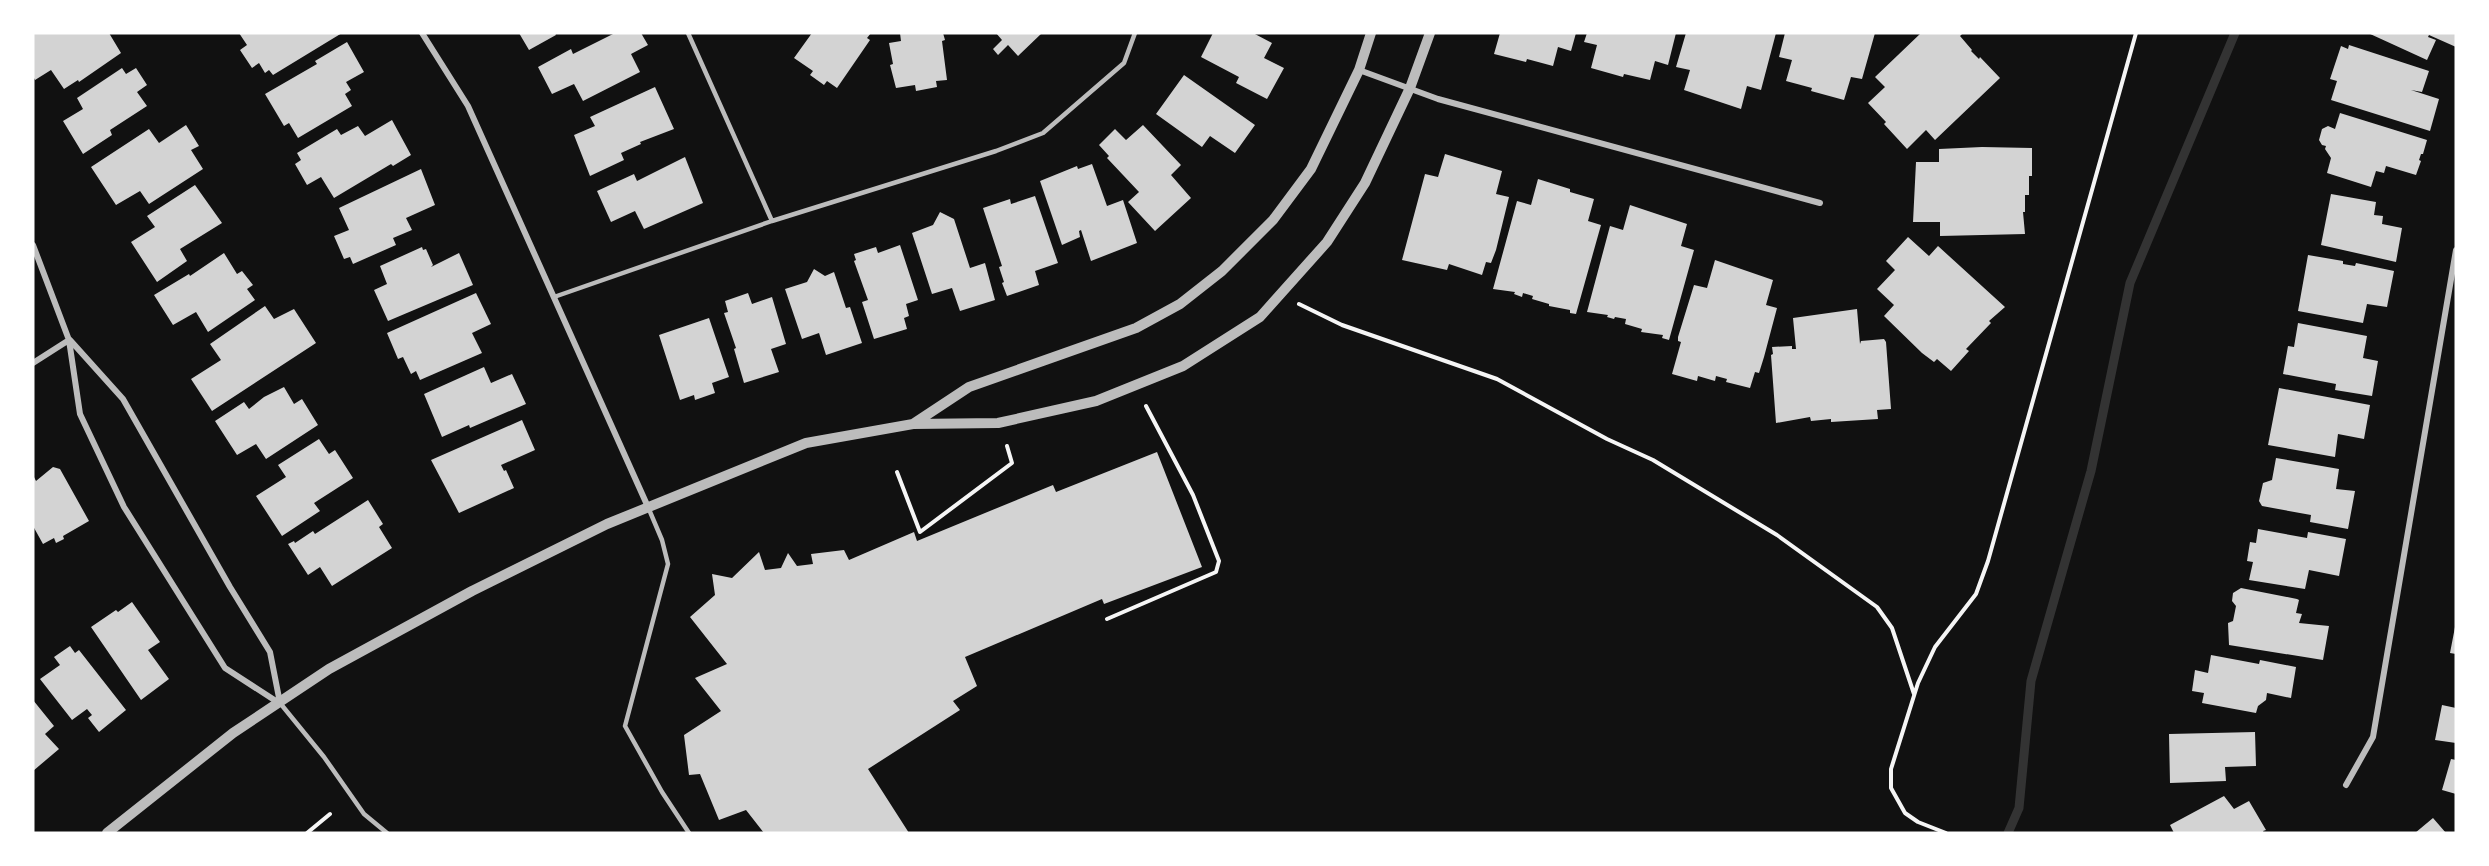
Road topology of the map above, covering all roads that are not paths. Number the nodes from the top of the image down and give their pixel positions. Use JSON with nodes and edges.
{"nodes":[{"id":1,"x":422,"y":33,"type":"edge"},
{"id":2,"x":688,"y":33,"type":"edge"},
{"id":3,"x":1136,"y":33,"type":"edge"},
{"id":4,"x":1371,"y":33,"type":"edge"},
{"id":5,"x":1430,"y":33,"type":"edge"},
{"id":6,"x":1359,"y":70,"type":"junction"},
{"id":7,"x":1410,"y":88,"type":"junction"},
{"id":8,"x":1820,"y":203,"type":"dead end"},
{"id":9,"x":772,"y":221,"type":"junction"},
{"id":10,"x":33,"y":245,"type":"edge"},
{"id":11,"x":2456,"y":250,"type":"edge"},
{"id":12,"x":554,"y":297,"type":"junction"},
{"id":13,"x":69,"y":340,"type":"junction"},
{"id":14,"x":33,"y":363,"type":"edge"},
{"id":15,"x":912,"y":424,"type":"junction"},
{"id":16,"x":648,"y":507,"type":"junction"},
{"id":17,"x":280,"y":703,"type":"junction"},
{"id":18,"x":2346,"y":785,"type":"dead end"},
{"id":19,"x":107,"y":833,"type":"edge"},
{"id":20,"x":387,"y":833,"type":"edge"},
{"id":21,"x":689,"y":833,"type":"edge"}],
"edges":[{"from":1,"to":12,"type":"street"},
{"from":2,"to":9,"type":"lane"},
{"from":3,"to":9,"type":"lane"},
{"from":4,"to":6,"type":"street"},
{"from":5,"to":7,"type":"street"},
{"from":6,"to":7,"type":"street"},
{"from":6,"to":15,"type":"street"},
{"from":7,"to":8,"type":"street"},
{"from":7,"to":15,"type":"street"},
{"from":9,"to":12,"type":"lane"},
{"from":10,"to":13,"type":"street"},
{"from":11,"to":18,"type":"street"},
{"from":12,"to":16,"type":"street"},
{"from":13,"to":14,"type":"street"},
{"from":13,"to":17,"type":"street"},
{"from":13,"to":17,"type":"street"},
{"from":15,"to":16,"type":"street"},
{"from":16,"to":17,"type":"street"},
{"from":16,"to":21,"type":"lane"},
{"from":17,"to":19,"type":"street"},
{"from":17,"to":20,"type":"lane"}]}
